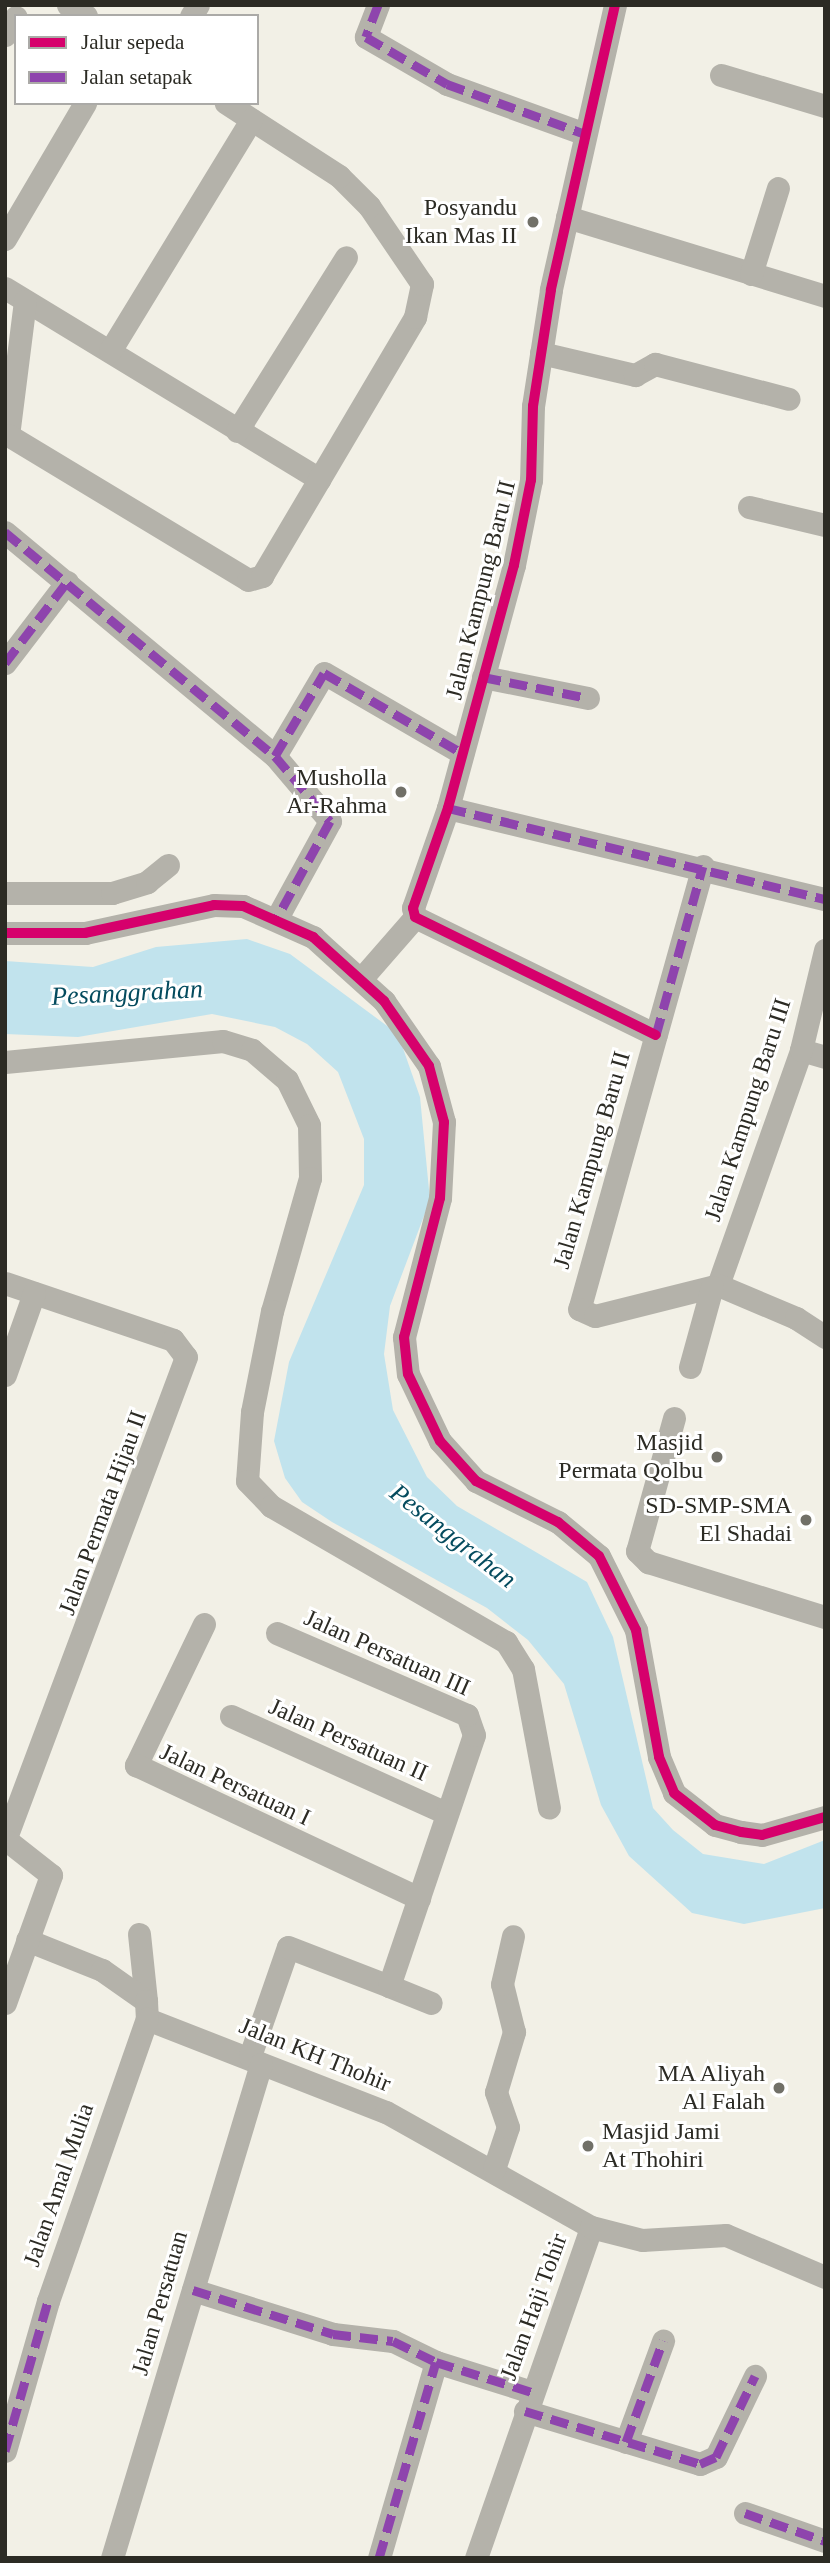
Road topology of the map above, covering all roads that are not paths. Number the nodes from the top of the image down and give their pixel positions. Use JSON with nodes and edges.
{"nodes":[{"id":1,"x":378,"y":5,"type":"edge"},
{"id":2,"x":615,"y":5,"type":"edge"},
{"id":3,"x":721,"y":75,"type":"dead end"},
{"id":4,"x":84,"y":105,"type":"edge"},
{"id":5,"x":229,"y":105,"type":"edge"},
{"id":6,"x":825,"y":106,"type":"edge"},
{"id":7,"x":251,"y":120,"type":"junction"},
{"id":8,"x":585,"y":134,"type":"junction"},
{"id":9,"x":778,"y":188,"type":"dead end"},
{"id":10,"x":567,"y":217,"type":"junction"},
{"id":11,"x":5,"y":239,"type":"edge"},
{"id":12,"x":346,"y":257,"type":"dead end"},
{"id":13,"x":751,"y":274,"type":"junction"},
{"id":14,"x":5,"y":288,"type":"edge"},
{"id":15,"x":825,"y":296,"type":"edge"},
{"id":16,"x":25,"y":301,"type":"junction"},
{"id":17,"x":110,"y":351,"type":"junction"},
{"id":18,"x":541,"y":353,"type":"junction"},
{"id":19,"x":789,"y":399,"type":"dead end"},
{"id":20,"x":237,"y":431,"type":"junction"},
{"id":21,"x":318,"y":479,"type":"junction"},
{"id":22,"x":749,"y":507,"type":"dead end"},
{"id":23,"x":825,"y":525,"type":"edge"},
{"id":24,"x":5,"y":532,"type":"edge"},
{"id":25,"x":67,"y":582,"type":"junction"},
{"id":26,"x":5,"y":663,"type":"edge"},
{"id":27,"x":483,"y":677,"type":"junction"},
{"id":28,"x":588,"y":698,"type":"dead end"},
{"id":29,"x":462,"y":754,"type":"junction"},
{"id":30,"x":275,"y":756,"type":"junction"},
{"id":31,"x":448,"y":808,"type":"junction"},
{"id":32,"x":168,"y":865,"type":"dead end"},
{"id":33,"x":703,"y":866,"type":"junction"},
{"id":34,"x":5,"y":893,"type":"edge"},
{"id":35,"x":825,"y":899,"type":"edge"},
{"id":36,"x":415,"y":917,"type":"junction"},
{"id":37,"x":277,"y":918,"type":"junction"},
{"id":38,"x":5,"y":933,"type":"edge"},
{"id":39,"x":825,"y":950,"type":"edge"},
{"id":40,"x":361,"y":979,"type":"junction"},
{"id":41,"x":656,"y":1035,"type":"junction"},
{"id":42,"x":801,"y":1050,"type":"junction"},
{"id":43,"x":825,"y":1057,"type":"edge"},
{"id":44,"x":5,"y":1062,"type":"edge"},
{"id":45,"x":5,"y":1283,"type":"edge"},
{"id":46,"x":715,"y":1286,"type":"junction"},
{"id":47,"x":34,"y":1293,"type":"junction"},
{"id":48,"x":825,"y":1337,"type":"edge"},
{"id":49,"x":690,"y":1367,"type":"dead end"},
{"id":50,"x":5,"y":1375,"type":"edge"},
{"id":51,"x":674,"y":1418,"type":"dead end"},
{"id":52,"x":825,"y":1616,"type":"edge"},
{"id":53,"x":204,"y":1624,"type":"dead end"},
{"id":54,"x":277,"y":1633,"type":"dead end"},
{"id":55,"x":231,"y":1716,"type":"dead end"},
{"id":56,"x":549,"y":1808,"type":"dead end"},
{"id":57,"x":444,"y":1812,"type":"junction"},
{"id":58,"x":825,"y":1816,"type":"edge"},
{"id":59,"x":7,"y":1841,"type":"edge"},
{"id":60,"x":419,"y":1898,"type":"junction"},
{"id":61,"x":139,"y":1934,"type":"dead end"},
{"id":62,"x":513,"y":1936,"type":"dead end"},
{"id":63,"x":27,"y":1940,"type":"junction"},
{"id":64,"x":389,"y":1986,"type":"junction"},
{"id":65,"x":5,"y":2003,"type":"edge"},
{"id":66,"x":431,"y":2004,"type":"dead end"},
{"id":67,"x":147,"y":2010,"type":"junction"},
{"id":68,"x":255,"y":2060,"type":"junction"},
{"id":69,"x":494,"y":2169,"type":"junction"},
{"id":70,"x":592,"y":2227,"type":"junction"},
{"id":71,"x":825,"y":2277,"type":"edge"},
{"id":72,"x":193,"y":2290,"type":"junction"},
{"id":73,"x":663,"y":2341,"type":"dead end"},
{"id":74,"x":436,"y":2362,"type":"junction"},
{"id":75,"x":755,"y":2376,"type":"dead end"},
{"id":76,"x":528,"y":2401,"type":"junction"},
{"id":77,"x":626,"y":2442,"type":"junction"},
{"id":78,"x":5,"y":2451,"type":"edge"},
{"id":79,"x":745,"y":2513,"type":"dead end"},
{"id":80,"x":825,"y":2541,"type":"edge"},
{"id":81,"x":112,"y":2558,"type":"edge"},
{"id":82,"x":379,"y":2558,"type":"edge"},
{"id":83,"x":476,"y":2558,"type":"edge"}],
"edges":[{"from":1,"to":8,"type":"street"},
{"from":2,"to":8,"type":"street","name":"Jalan Kampung Baru II"},
{"from":3,"to":6,"type":"street"},
{"from":4,"to":11,"type":"street"},
{"from":5,"to":7,"type":"street"},
{"from":7,"to":17,"type":"street"},
{"from":7,"to":21,"type":"street"},
{"from":8,"to":10,"type":"street","name":"Jalan Kampung Baru II"},
{"from":9,"to":13,"type":"street"},
{"from":10,"to":13,"type":"street"},
{"from":10,"to":18,"type":"street","name":"Jalan Kampung Baru II"},
{"from":12,"to":20,"type":"street"},
{"from":13,"to":15,"type":"street"},
{"from":14,"to":16,"type":"street"},
{"from":16,"to":17,"type":"street"},
{"from":16,"to":21,"type":"street"},
{"from":17,"to":20,"type":"street"},
{"from":18,"to":19,"type":"street"},
{"from":18,"to":27,"type":"street","name":"Jalan Kampung Baru II"},
{"from":20,"to":21,"type":"street"},
{"from":22,"to":23,"type":"street"},
{"from":24,"to":25,"type":"street"},
{"from":25,"to":26,"type":"street"},
{"from":25,"to":30,"type":"street"},
{"from":27,"to":28,"type":"street"},
{"from":27,"to":29,"type":"street","name":"Jalan Kampung Baru II"},
{"from":29,"to":30,"type":"street"},
{"from":29,"to":31,"type":"street","name":"Jalan Kampung Baru II"},
{"from":30,"to":37,"type":"street"},
{"from":31,"to":33,"type":"street"},
{"from":31,"to":36,"type":"street","name":"Jalan Kampung Baru II"},
{"from":32,"to":34,"type":"street"},
{"from":33,"to":35,"type":"street"},
{"from":33,"to":41,"type":"street"},
{"from":36,"to":40,"type":"street"},
{"from":36,"to":41,"type":"street","name":"Jalan Kampung Baru II"},
{"from":37,"to":38,"type":"street"},
{"from":37,"to":40,"type":"street"},
{"from":39,"to":42,"type":"street","name":"Jalan Kampung Baru III"},
{"from":40,"to":58,"type":"street"},
{"from":41,"to":46,"type":"street","name":"Jalan Kampung Baru II"},
{"from":42,"to":43,"type":"street"},
{"from":42,"to":46,"type":"street","name":"Jalan Kampung Baru III"},
{"from":44,"to":56,"type":"street"},
{"from":45,"to":47,"type":"street","name":"Jalan Permata Hijau II"},
{"from":46,"to":48,"type":"street"},
{"from":46,"to":49,"type":"street","name":"Jalan Kampung Baru III"},
{"from":47,"to":50,"type":"street"},
{"from":47,"to":59,"type":"street","name":"Jalan Permata Hijau II"},
{"from":51,"to":52,"type":"street"},
{"from":53,"to":60,"type":"street","name":"Jalan Persatuan I"},
{"from":54,"to":57,"type":"street","name":"Jalan Persatuan III"},
{"from":55,"to":57,"type":"street","name":"Jalan Persatuan II"},
{"from":57,"to":60,"type":"street"},
{"from":59,"to":63,"type":"street"},
{"from":60,"to":64,"type":"street"},
{"from":61,"to":67,"type":"street"},
{"from":62,"to":69,"type":"street"},
{"from":63,"to":65,"type":"street"},
{"from":63,"to":67,"type":"street","name":"Jalan KH Thohir"},
{"from":64,"to":66,"type":"street"},
{"from":64,"to":68,"type":"street","name":"Jalan Persatuan"},
{"from":67,"to":68,"type":"street","name":"Jalan KH Thohir"},
{"from":67,"to":78,"type":"street","name":"Jalan Amal Mulia"},
{"from":68,"to":69,"type":"street","name":"Jalan KH Thohir"},
{"from":68,"to":72,"type":"street","name":"Jalan Persatuan"},
{"from":69,"to":70,"type":"street","name":"Jalan KH Thohir"},
{"from":70,"to":71,"type":"street","name":"Jalan Haji Tohir"},
{"from":70,"to":76,"type":"street","name":"Jalan Haji Tohir"},
{"from":72,"to":74,"type":"street"},
{"from":72,"to":81,"type":"street","name":"Jalan Persatuan"},
{"from":73,"to":77,"type":"street"},
{"from":74,"to":76,"type":"street"},
{"from":74,"to":82,"type":"street"},
{"from":75,"to":77,"type":"street"},
{"from":76,"to":77,"type":"street"},
{"from":76,"to":83,"type":"street","name":"Jalan Haji Tohir"},
{"from":79,"to":80,"type":"street"}]}
